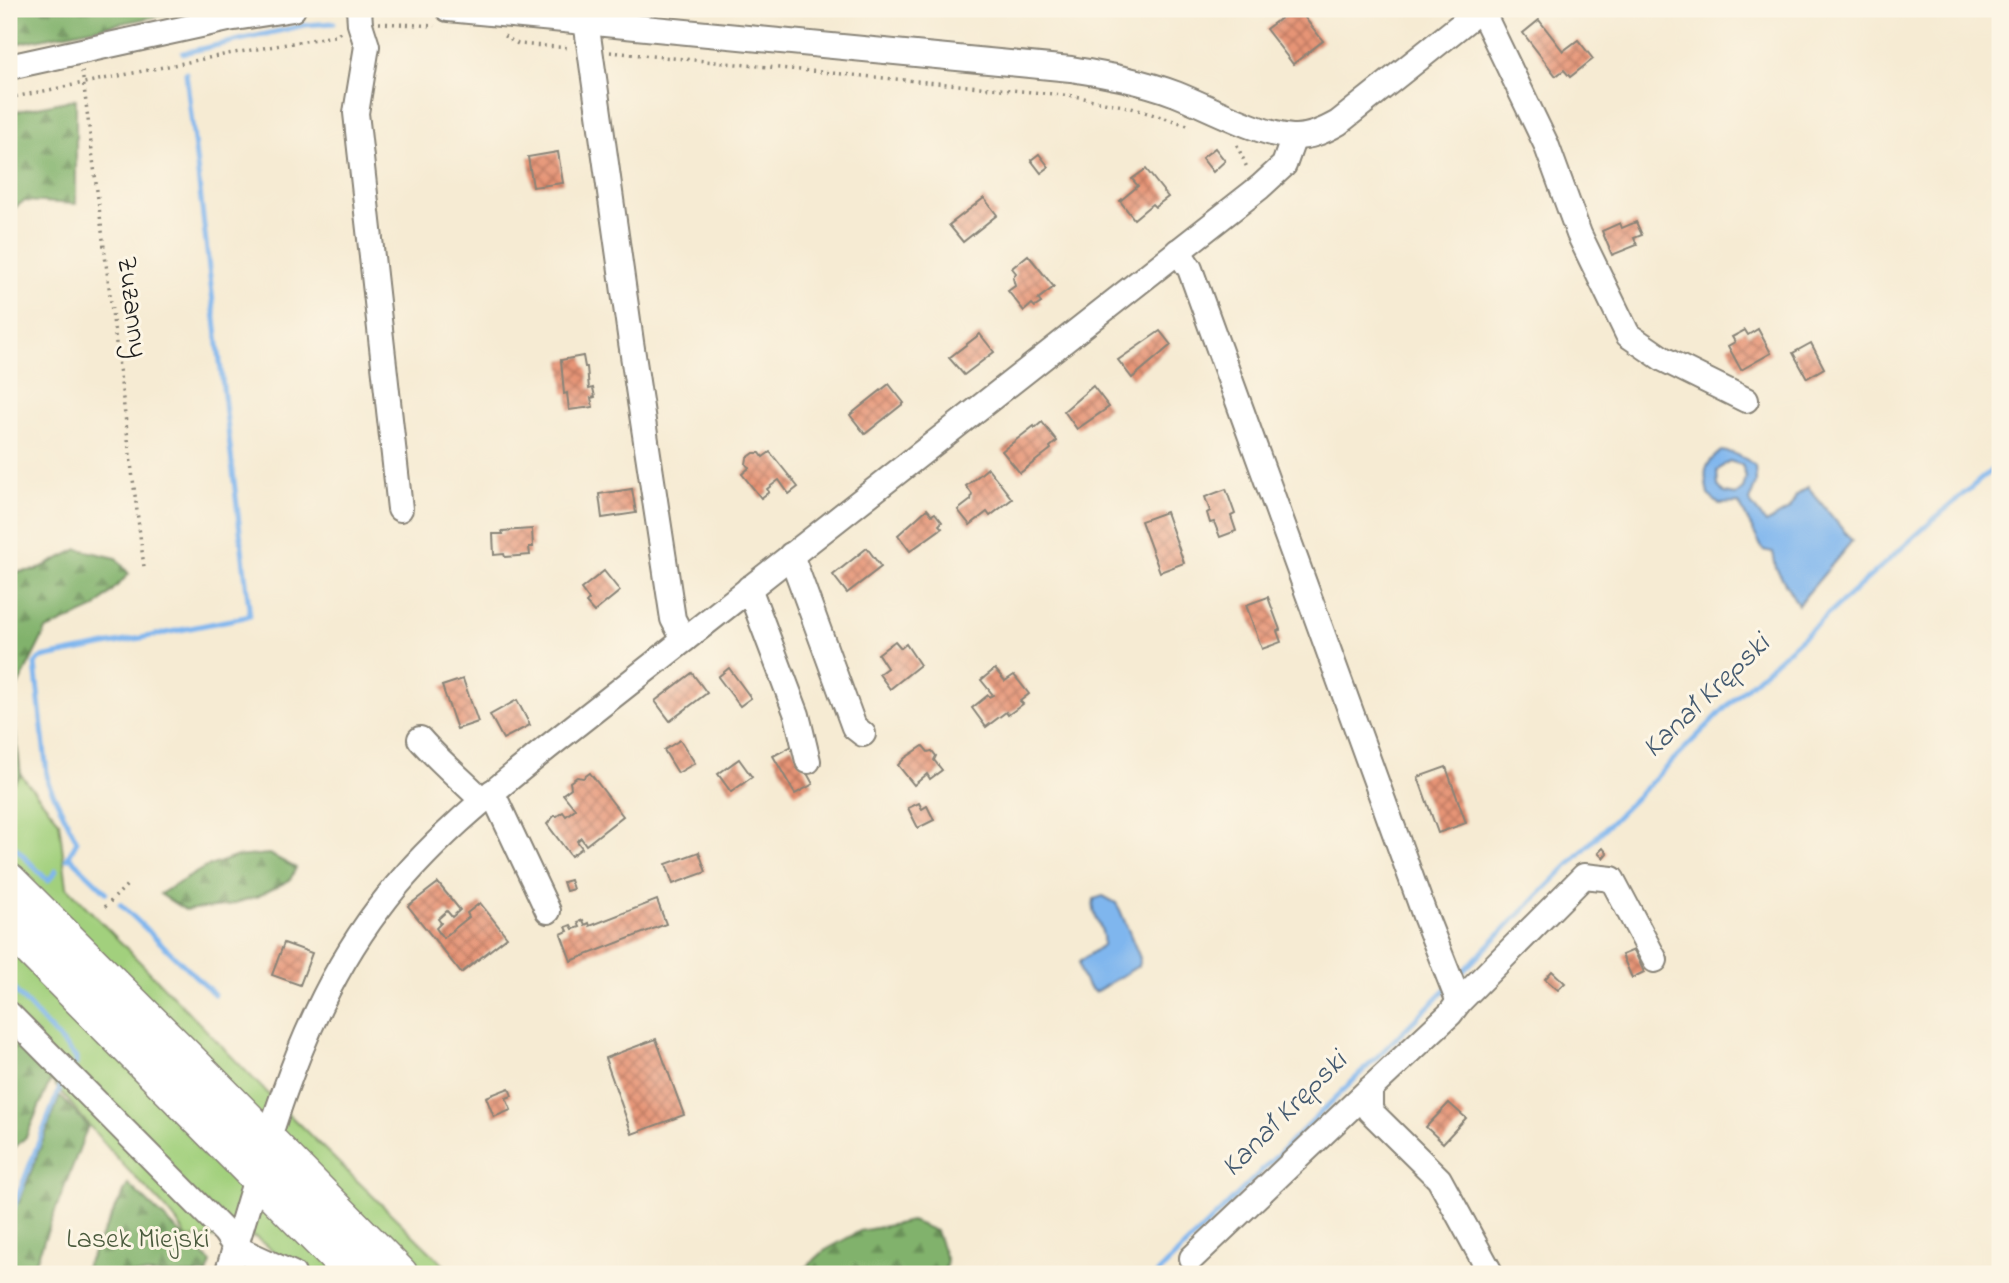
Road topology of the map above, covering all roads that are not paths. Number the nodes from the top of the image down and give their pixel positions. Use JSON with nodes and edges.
{"nodes":[{"id":1,"x":293,"y":9,"type":"edge"},
{"id":2,"x":1481,"y":9,"type":"edge"},
{"id":3,"x":360,"y":16,"type":"edge"},
{"id":4,"x":446,"y":18,"type":"edge"},
{"id":5,"x":586,"y":21,"type":"junction"},
{"id":6,"x":9,"y":67,"type":"edge"},
{"id":7,"x":1294,"y":137,"type":"junction"},
{"id":8,"x":1178,"y":251,"type":"junction"},
{"id":9,"x":1745,"y":400,"type":"dead end"},
{"id":10,"x":400,"y":509,"type":"dead end"},
{"id":11,"x":791,"y":555,"type":"junction"},
{"id":12,"x":749,"y":588,"type":"junction"},
{"id":13,"x":684,"y":640,"type":"junction"},
{"id":14,"x":863,"y":734,"type":"dead end"},
{"id":15,"x":420,"y":739,"type":"dead end"},
{"id":16,"x":808,"y":761,"type":"dead end"},
{"id":17,"x":487,"y":796,"type":"junction"},
{"id":18,"x":9,"y":881,"type":"edge"},
{"id":19,"x":548,"y":911,"type":"dead end"},
{"id":20,"x":9,"y":927,"type":"edge"},
{"id":21,"x":1656,"y":960,"type":"dead end"},
{"id":22,"x":1459,"y":1002,"type":"junction"},
{"id":23,"x":9,"y":1014,"type":"edge"},
{"id":24,"x":18,"y":1036,"type":"edge"},
{"id":25,"x":1370,"y":1089,"type":"junction"},
{"id":26,"x":268,"y":1140,"type":"junction"},
{"id":27,"x":256,"y":1175,"type":"junction"},
{"id":28,"x":236,"y":1248,"type":"junction"},
{"id":29,"x":1192,"y":1258,"type":"dead end"},
{"id":30,"x":227,"y":1274,"type":"edge"},
{"id":31,"x":293,"y":1274,"type":"edge"},
{"id":32,"x":354,"y":1274,"type":"edge"},
{"id":33,"x":400,"y":1274,"type":"edge"},
{"id":34,"x":1491,"y":1274,"type":"edge"}],
"edges":[{"from":1,"to":6,"type":"street"},
{"from":2,"to":7,"type":"street"},
{"from":2,"to":9,"type":"street"},
{"from":3,"to":10,"type":"street"},
{"from":4,"to":5,"type":"street"},
{"from":5,"to":7,"type":"street"},
{"from":5,"to":13,"type":"street"},
{"from":7,"to":8,"type":"street"},
{"from":8,"to":11,"type":"street"},
{"from":8,"to":22,"type":"street"},
{"from":11,"to":12,"type":"street"},
{"from":11,"to":14,"type":"street"},
{"from":12,"to":13,"type":"street"},
{"from":12,"to":16,"type":"street"},
{"from":13,"to":17,"type":"street"},
{"from":15,"to":17,"type":"street"},
{"from":17,"to":19,"type":"street"},
{"from":17,"to":26,"type":"street"},
{"from":18,"to":26,"type":"highway"},
{"from":20,"to":27,"type":"highway"},
{"from":21,"to":22,"type":"street"},
{"from":22,"to":25,"type":"street"},
{"from":23,"to":24,"type":"street"},
{"from":24,"to":28,"type":"street"},
{"from":25,"to":29,"type":"street"},
{"from":25,"to":34,"type":"street"},
{"from":26,"to":27,"type":"street"},
{"from":26,"to":33,"type":"highway"},
{"from":27,"to":28,"type":"street"},
{"from":27,"to":32,"type":"highway"},
{"from":28,"to":30,"type":"street"},
{"from":28,"to":31,"type":"street"}]}
